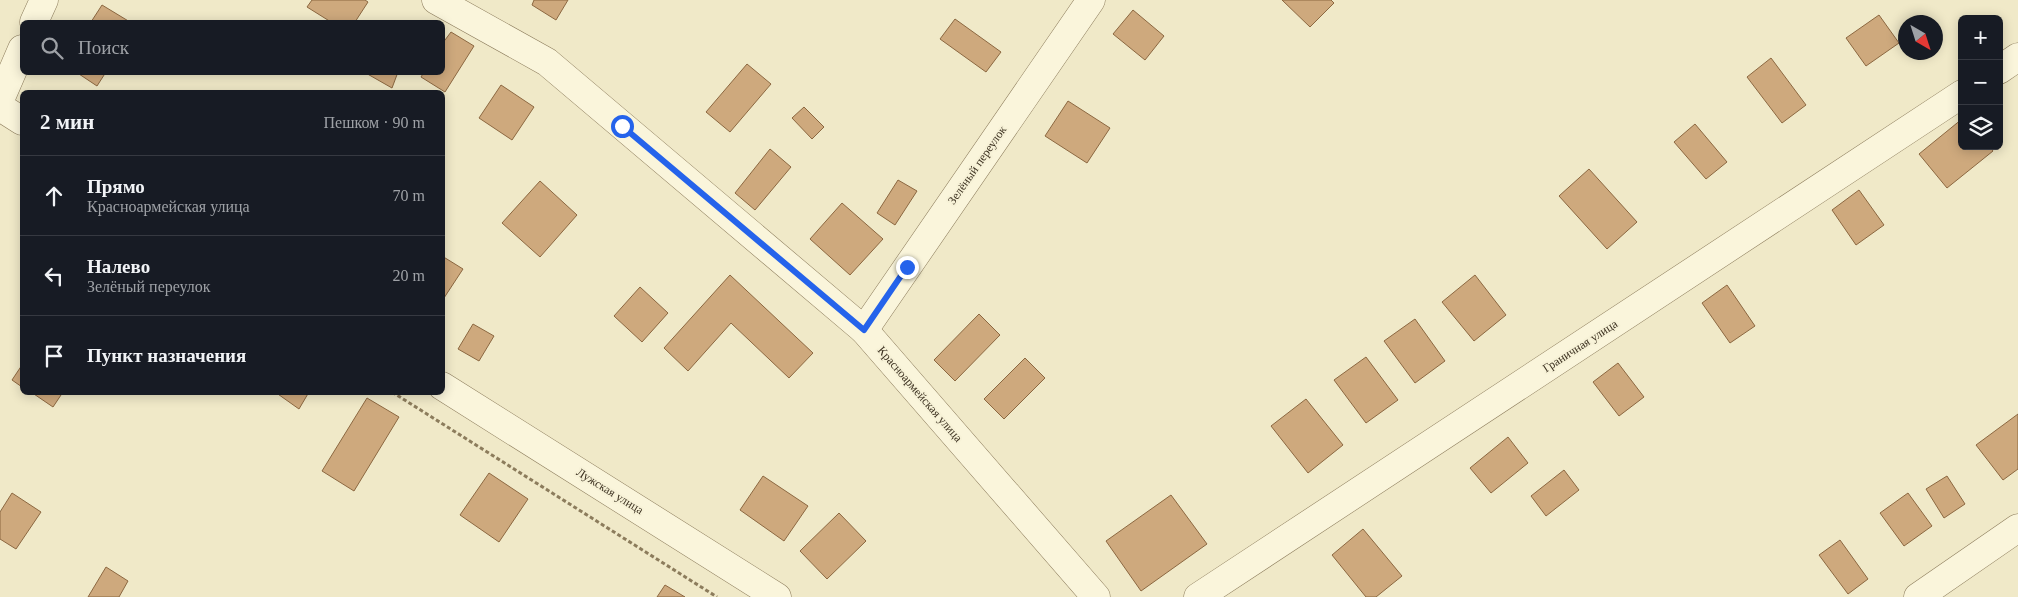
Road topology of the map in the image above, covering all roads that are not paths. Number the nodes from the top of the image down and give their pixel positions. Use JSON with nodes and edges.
{"nodes":[{"id":1,"x":44,"y":0,"type":"edge"},
{"id":2,"x":436,"y":0,"type":"edge"},
{"id":3,"x":1091,"y":0,"type":"edge"},
{"id":4,"x":35,"y":20,"type":"edge"},
{"id":5,"x":20,"y":54,"type":"edge"},
{"id":6,"x":2018,"y":57,"type":"edge"},
{"id":7,"x":2003,"y":67,"type":"edge"},
{"id":8,"x":1958,"y":97,"type":"edge"},
{"id":9,"x":0,"y":100,"type":"edge"},
{"id":10,"x":0,"y":107,"type":"edge"},
{"id":11,"x":20,"y":120,"type":"edge"},
{"id":12,"x":864,"y":330,"type":"junction"},
{"id":13,"x":445,"y":388,"type":"edge"},
{"id":14,"x":2018,"y":528,"type":"edge"},
{"id":15,"x":777,"y":597,"type":"edge"},
{"id":16,"x":1096,"y":597,"type":"edge"},
{"id":17,"x":1198,"y":597,"type":"edge"},
{"id":18,"x":1918,"y":597,"type":"edge"}],
"edges":[{"from":1,"to":4,"type":"street"},
{"from":2,"to":12,"type":"street","name":"Красноармейская улица"},
{"from":3,"to":12,"type":"street","name":"Зелёный переулок"},
{"from":5,"to":9,"type":"street"},
{"from":6,"to":7,"type":"street"},
{"from":8,"to":17,"type":"street","name":"Граничная улица"},
{"from":10,"to":11,"type":"street"},
{"from":12,"to":16,"type":"street","name":"Красноармейская улица"},
{"from":13,"to":15,"type":"street","name":"Лужская улица"},
{"from":14,"to":18,"type":"street"}]}
